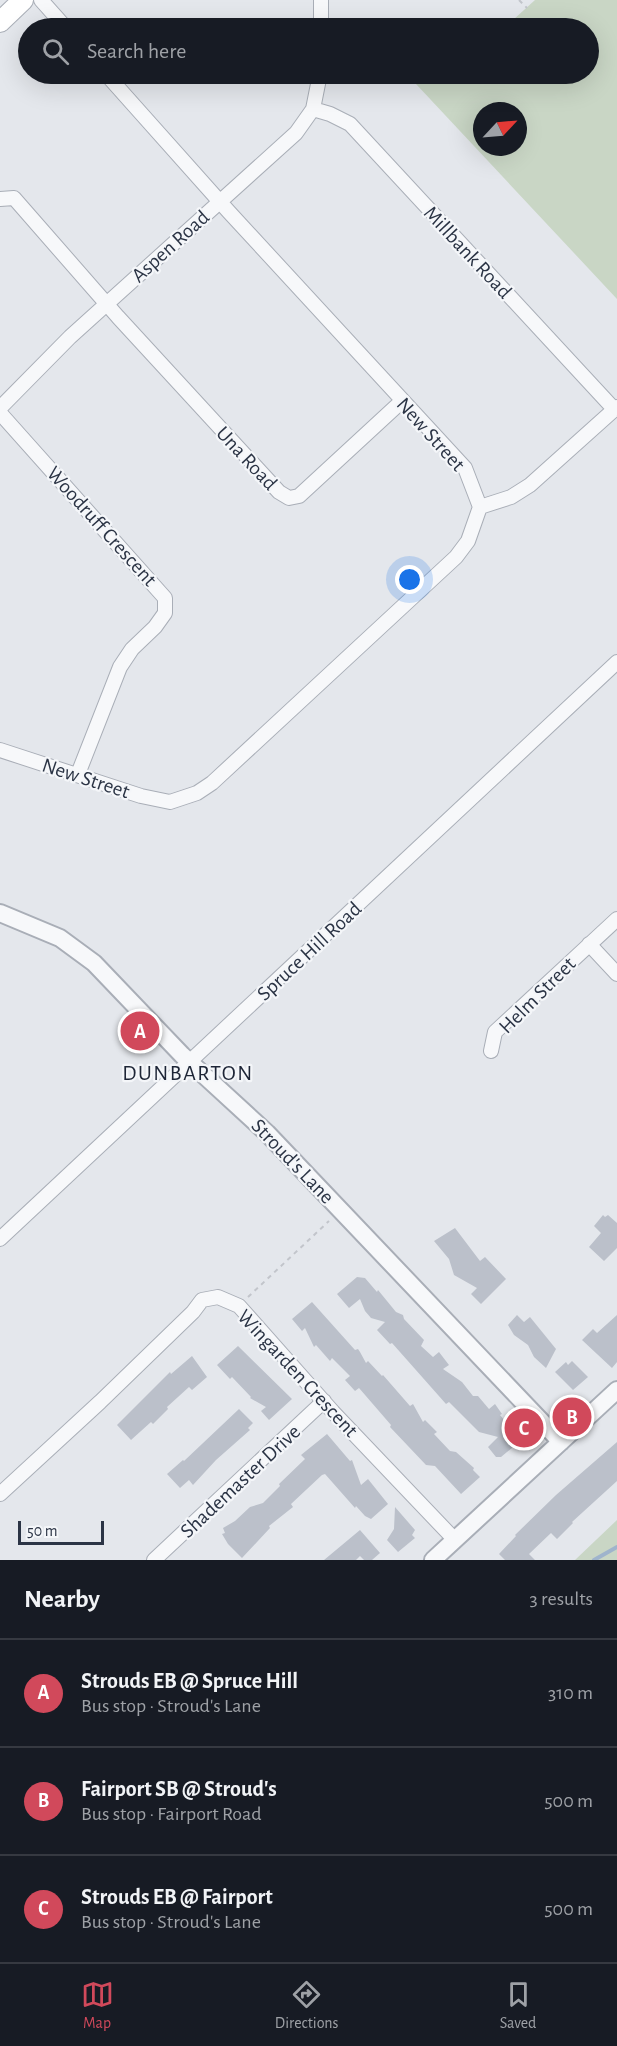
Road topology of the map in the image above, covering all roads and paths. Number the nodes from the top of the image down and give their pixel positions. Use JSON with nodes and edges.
{"nodes":[{"id":1,"x":23,"y":0,"type":"edge"},
{"id":2,"x":41,"y":0,"type":"edge"},
{"id":3,"x":321,"y":0,"type":"edge"},
{"id":4,"x":519,"y":0,"type":"edge"},
{"id":5,"x":527,"y":8,"type":"dead end"},
{"id":6,"x":57,"y":18,"type":"edge"},
{"id":7,"x":321,"y":18,"type":"edge"},
{"id":8,"x":0,"y":22,"type":"edge"},
{"id":9,"x":115,"y":84,"type":"edge"},
{"id":10,"x":318,"y":84,"type":"edge"},
{"id":11,"x":313,"y":109,"type":"junction"},
{"id":12,"x":0,"y":199,"type":"edge"},
{"id":13,"x":219,"y":202,"type":"junction"},
{"id":14,"x":106,"y":304,"type":"junction"},
{"id":15,"x":402,"y":401,"type":"junction"},
{"id":16,"x":616,"y":408,"type":"edge"},
{"id":17,"x":0,"y":410,"type":"edge"},
{"id":18,"x":480,"y":507,"type":"junction"},
{"id":19,"x":617,"y":662,"type":"edge"},
{"id":20,"x":0,"y":750,"type":"edge"},
{"id":21,"x":78,"y":774,"type":"junction"},
{"id":22,"x":0,"y":913,"type":"edge"},
{"id":23,"x":617,"y":919,"type":"edge"},
{"id":24,"x":590,"y":944,"type":"junction"},
{"id":25,"x":617,"y":974,"type":"edge"},
{"id":26,"x":491,"y":1051,"type":"dead end"},
{"id":27,"x":190,"y":1061,"type":"junction"},
{"id":28,"x":329,"y":1221,"type":"dead end"},
{"id":29,"x":0,"y":1239,"type":"edge"},
{"id":30,"x":248,"y":1297,"type":"dead end"},
{"id":31,"x":617,"y":1390,"type":"edge"},
{"id":32,"x":324,"y":1401,"type":"junction"},
{"id":33,"x":561,"y":1442,"type":"junction"},
{"id":34,"x":0,"y":1494,"type":"edge"},
{"id":35,"x":454,"y":1540,"type":"junction"},
{"id":36,"x":154,"y":1560,"type":"edge"},
{"id":37,"x":433,"y":1560,"type":"edge"}],
"edges":[{"from":1,"to":8,"type":"main road"},
{"from":2,"to":6,"type":"street"},
{"from":3,"to":7,"type":"street"},
{"from":4,"to":5,"type":"path"},
{"from":9,"to":13,"type":"street","name":"New Street"},
{"from":10,"to":11,"type":"street","name":"Aspen Road"},
{"from":11,"to":13,"type":"street","name":"Aspen Road"},
{"from":11,"to":16,"type":"street","name":"Millbank Road"},
{"from":12,"to":14,"type":"street"},
{"from":13,"to":14,"type":"street","name":"Aspen Road"},
{"from":13,"to":15,"type":"street","name":"New Street"},
{"from":14,"to":15,"type":"street","name":"Una Road"},
{"from":14,"to":17,"type":"street","name":"Aspen Road"},
{"from":15,"to":18,"type":"street","name":"New Street"},
{"from":16,"to":18,"type":"street"},
{"from":17,"to":21,"type":"street","name":"Woodruff Crescent"},
{"from":18,"to":21,"type":"street","name":"New Street"},
{"from":19,"to":27,"type":"street","name":"Spruce Hill Road"},
{"from":20,"to":21,"type":"street","name":"New Street"},
{"from":22,"to":27,"type":"street","name":"Stroud's Lane"},
{"from":23,"to":24,"type":"street","name":"Helm Street"},
{"from":24,"to":25,"type":"street"},
{"from":24,"to":26,"type":"street","name":"Helm Street"},
{"from":27,"to":29,"type":"street","name":"Spruce Hill Road"},
{"from":27,"to":33,"type":"street","name":"Stroud's Lane"},
{"from":28,"to":30,"type":"path"},
{"from":31,"to":33,"type":"street"},
{"from":32,"to":34,"type":"street","name":"Wingarden Crescent"},
{"from":32,"to":35,"type":"street","name":"Wingarden Crescent"},
{"from":32,"to":36,"type":"street","name":"Shademaster Drive"},
{"from":33,"to":35,"type":"street"},
{"from":35,"to":37,"type":"street"}]}
